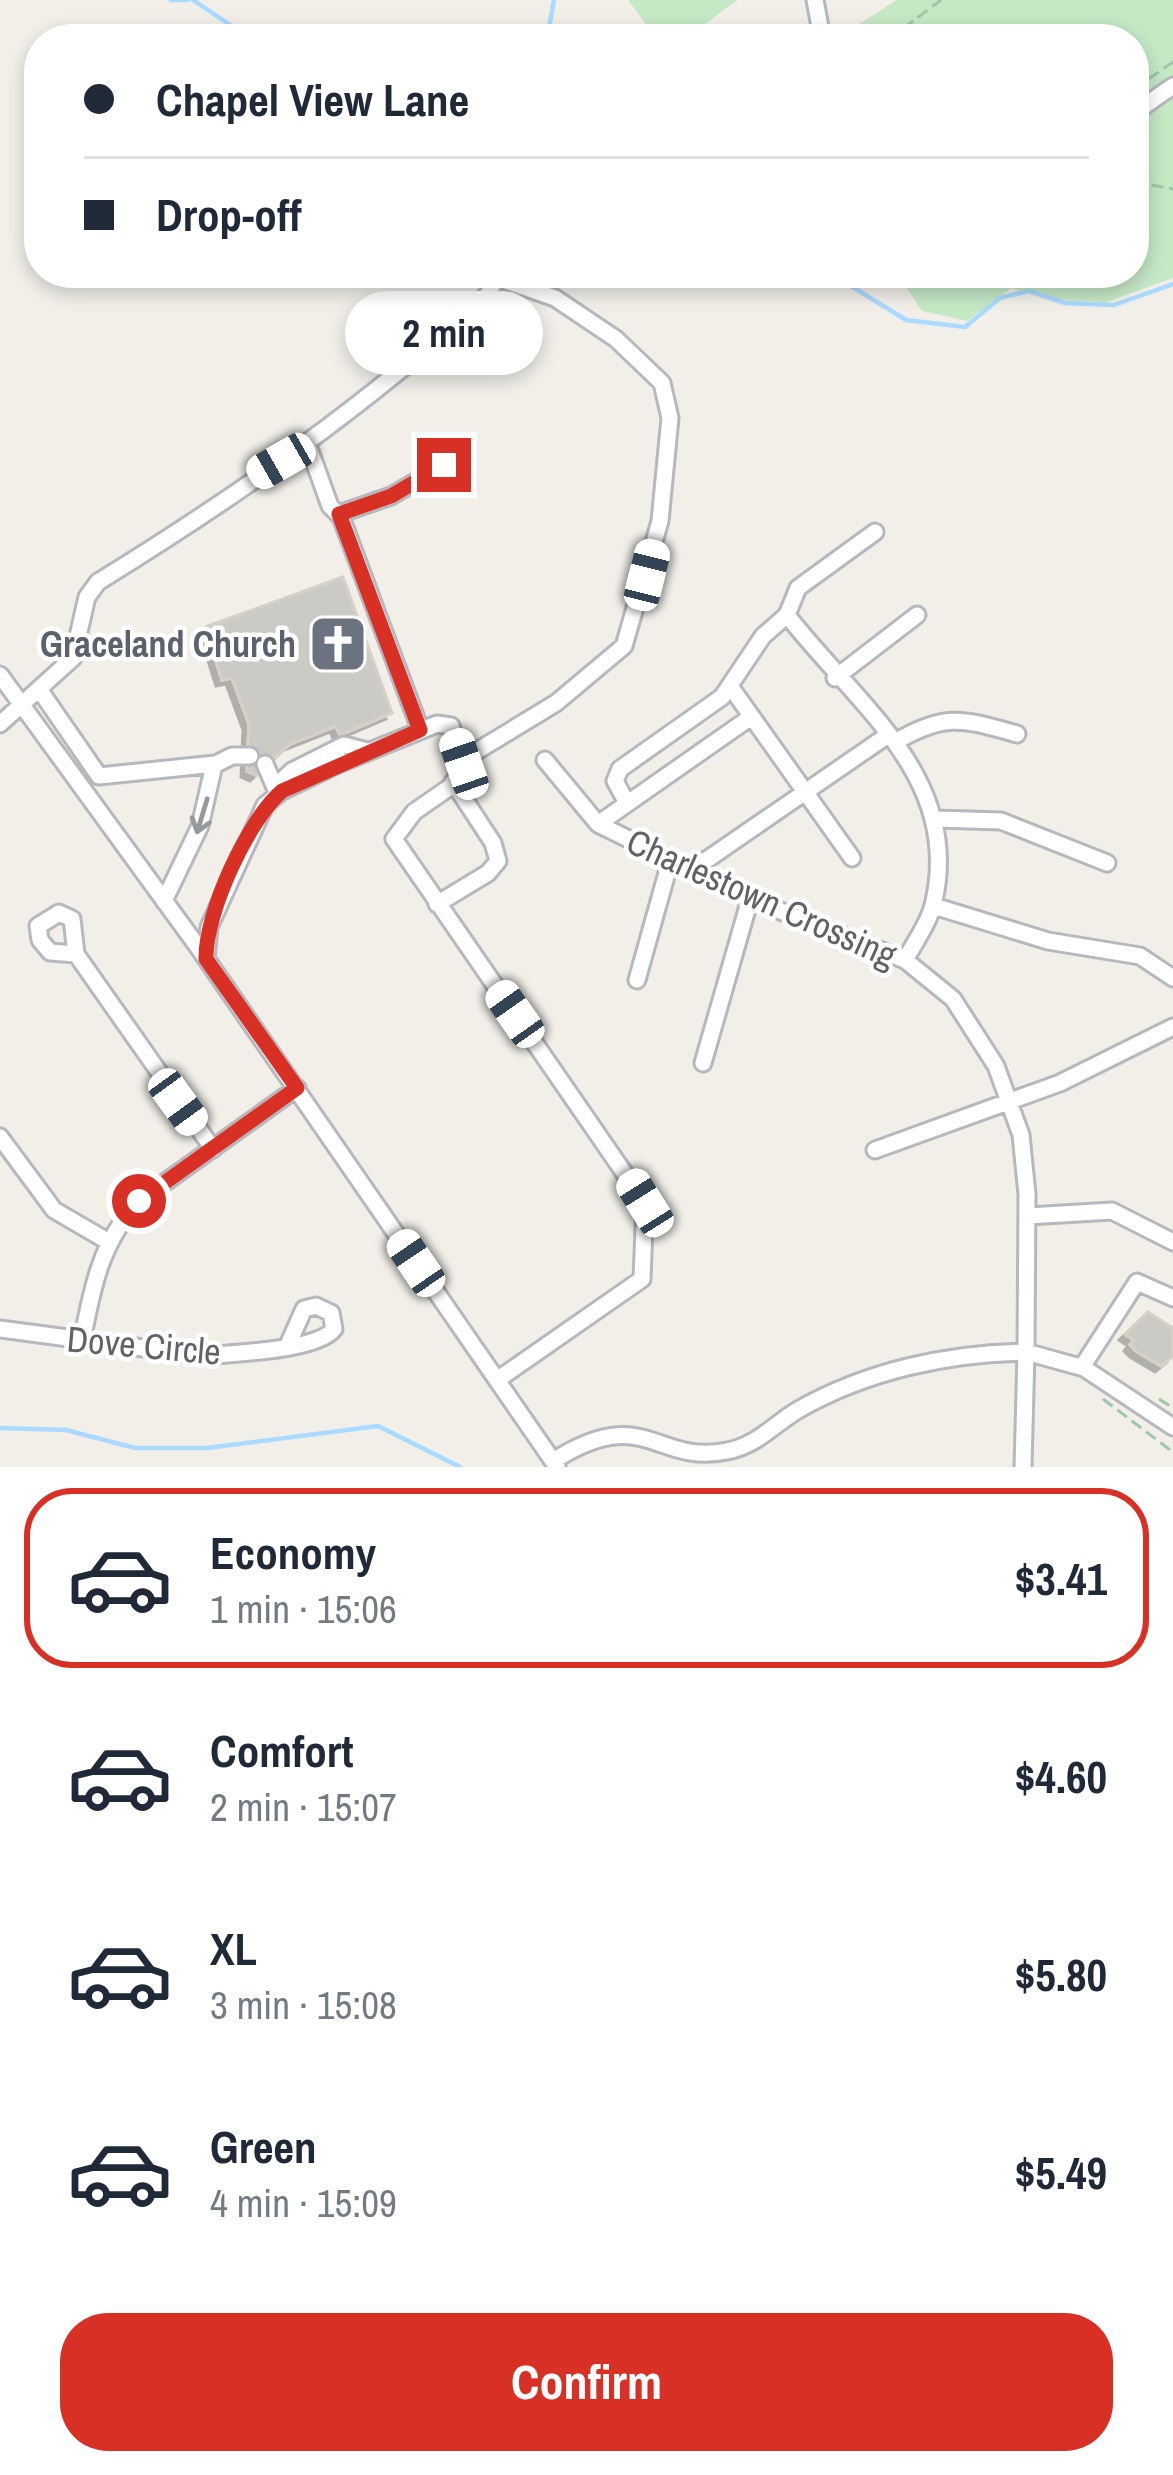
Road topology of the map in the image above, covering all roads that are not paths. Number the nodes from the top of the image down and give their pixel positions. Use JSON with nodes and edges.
{"nodes":[{"id":1,"x":488,"y":288,"type":"edge"},
{"id":2,"x":530,"y":288,"type":"edge"},
{"id":3,"x":308,"y":445,"type":"junction"},
{"id":4,"x":444,"y":465,"type":"dead end"},
{"id":5,"x":343,"y":522,"type":"junction"},
{"id":6,"x":875,"y":532,"type":"dead end"},
{"id":7,"x":787,"y":615,"type":"junction"},
{"id":8,"x":917,"y":615,"type":"dead end"},
{"id":9,"x":0,"y":675,"type":"edge"},
{"id":10,"x":836,"y":678,"type":"junction"},
{"id":11,"x":730,"y":686,"type":"junction"},
{"id":12,"x":41,"y":692,"type":"junction"},
{"id":13,"x":24,"y":707,"type":"junction"},
{"id":14,"x":751,"y":717,"type":"junction"},
{"id":15,"x":0,"y":724,"type":"edge"},
{"id":16,"x":420,"y":730,"type":"junction"},
{"id":17,"x":1018,"y":734,"type":"dead end"},
{"id":18,"x":892,"y":738,"type":"junction"},
{"id":19,"x":544,"y":760,"type":"dead end"},
{"id":20,"x":214,"y":764,"type":"junction"},
{"id":21,"x":458,"y":774,"type":"junction"},
{"id":22,"x":277,"y":790,"type":"junction"},
{"id":23,"x":804,"y":791,"type":"junction"},
{"id":24,"x":627,"y":803,"type":"junction"},
{"id":25,"x":937,"y":819,"type":"junction"},
{"id":26,"x":598,"y":824,"type":"junction"},
{"id":27,"x":852,"y":858,"type":"dead end"},
{"id":28,"x":670,"y":862,"type":"junction"},
{"id":29,"x":1107,"y":863,"type":"dead end"},
{"id":30,"x":689,"y":872,"type":"junction"},
{"id":31,"x":750,"y":899,"type":"junction"},
{"id":32,"x":164,"y":901,"type":"junction"},
{"id":33,"x":436,"y":904,"type":"junction"},
{"id":34,"x":934,"y":906,"type":"junction"},
{"id":35,"x":217,"y":909,"type":"junction"},
{"id":36,"x":175,"y":916,"type":"junction"},
{"id":37,"x":76,"y":954,"type":"dead end"},
{"id":38,"x":206,"y":959,"type":"junction"},
{"id":39,"x":905,"y":960,"type":"junction"},
{"id":40,"x":1173,"y":978,"type":"edge"},
{"id":41,"x":637,"y":980,"type":"dead end"},
{"id":42,"x":1173,"y":1027,"type":"edge"},
{"id":43,"x":703,"y":1063,"type":"dead end"},
{"id":44,"x":297,"y":1088,"type":"junction"},
{"id":45,"x":1012,"y":1102,"type":"junction"},
{"id":46,"x":0,"y":1137,"type":"edge"},
{"id":47,"x":213,"y":1149,"type":"junction"},
{"id":48,"x":875,"y":1150,"type":"dead end"},
{"id":49,"x":1028,"y":1216,"type":"junction"},
{"id":50,"x":109,"y":1242,"type":"junction"},
{"id":51,"x":1173,"y":1242,"type":"edge"},
{"id":52,"x":1173,"y":1298,"type":"edge"},
{"id":53,"x":0,"y":1329,"type":"edge"},
{"id":54,"x":82,"y":1341,"type":"junction"},
{"id":55,"x":288,"y":1345,"type":"dead end"},
{"id":56,"x":1026,"y":1352,"type":"junction"},
{"id":57,"x":1082,"y":1367,"type":"junction"},
{"id":58,"x":497,"y":1380,"type":"junction"},
{"id":59,"x":1173,"y":1427,"type":"edge"},
{"id":60,"x":555,"y":1464,"type":"edge"},
{"id":61,"x":1023,"y":1467,"type":"edge"}],
"edges":[{"from":1,"to":3,"type":"street"},
{"from":2,"to":21,"type":"street"},
{"from":3,"to":5,"type":"street"},
{"from":3,"to":12,"type":"street"},
{"from":4,"to":5,"type":"street"},
{"from":5,"to":16,"type":"street"},
{"from":6,"to":7,"type":"street"},
{"from":7,"to":10,"type":"street"},
{"from":7,"to":11,"type":"street"},
{"from":8,"to":10,"type":"street"},
{"from":9,"to":13,"type":"street"},
{"from":10,"to":18,"type":"street"},
{"from":11,"to":14,"type":"street"},
{"from":11,"to":24,"type":"street"},
{"from":12,"to":13,"type":"street"},
{"from":12,"to":20,"type":"street"},
{"from":13,"to":15,"type":"street"},
{"from":13,"to":32,"type":"street"},
{"from":14,"to":23,"type":"street"},
{"from":14,"to":24,"type":"street"},
{"from":16,"to":21,"type":"street"},
{"from":16,"to":22,"type":"street"},
{"from":17,"to":18,"type":"street"},
{"from":18,"to":23,"type":"street"},
{"from":18,"to":25,"type":"street"},
{"from":19,"to":26,"type":"street"},
{"from":20,"to":22,"type":"street"},
{"from":20,"to":32,"type":"street","one_way":true},
{"from":21,"to":33,"type":"street"},
{"from":21,"to":33,"type":"street"},
{"from":22,"to":35,"type":"street"},
{"from":23,"to":27,"type":"street"},
{"from":23,"to":30,"type":"street"},
{"from":24,"to":26,"type":"street"},
{"from":25,"to":29,"type":"street"},
{"from":25,"to":34,"type":"street"},
{"from":26,"to":28,"type":"street","name":"Charlestown Crossing"},
{"from":28,"to":30,"type":"street","name":"Charlestown Crossing"},
{"from":28,"to":41,"type":"street"},
{"from":30,"to":31,"type":"street","name":"Charlestown Crossing"},
{"from":31,"to":39,"type":"street","name":"Charlestown Crossing"},
{"from":31,"to":43,"type":"street"},
{"from":32,"to":36,"type":"street"},
{"from":33,"to":58,"type":"street"},
{"from":34,"to":39,"type":"street"},
{"from":34,"to":40,"type":"street"},
{"from":35,"to":36,"type":"street"},
{"from":35,"to":38,"type":"street"},
{"from":36,"to":38,"type":"street"},
{"from":37,"to":47,"type":"street"},
{"from":38,"to":44,"type":"street"},
{"from":39,"to":45,"type":"street","name":"Charlestown Crossing"},
{"from":42,"to":45,"type":"street"},
{"from":44,"to":47,"type":"street"},
{"from":44,"to":58,"type":"street"},
{"from":45,"to":48,"type":"street"},
{"from":45,"to":49,"type":"street","name":"Charlestown Crossing"},
{"from":46,"to":50,"type":"street"},
{"from":47,"to":50,"type":"street"},
{"from":49,"to":51,"type":"street"},
{"from":49,"to":56,"type":"street","name":"Charlestown Crossing"},
{"from":50,"to":54,"type":"street"},
{"from":52,"to":57,"type":"street"},
{"from":53,"to":54,"type":"street","name":"Dove Circle"},
{"from":54,"to":55,"type":"street","name":"Dove Circle"},
{"from":56,"to":57,"type":"street"},
{"from":56,"to":60,"type":"street"},
{"from":56,"to":61,"type":"street","name":"Charlestown Crossing"},
{"from":57,"to":59,"type":"street"},
{"from":58,"to":60,"type":"street"}]}
